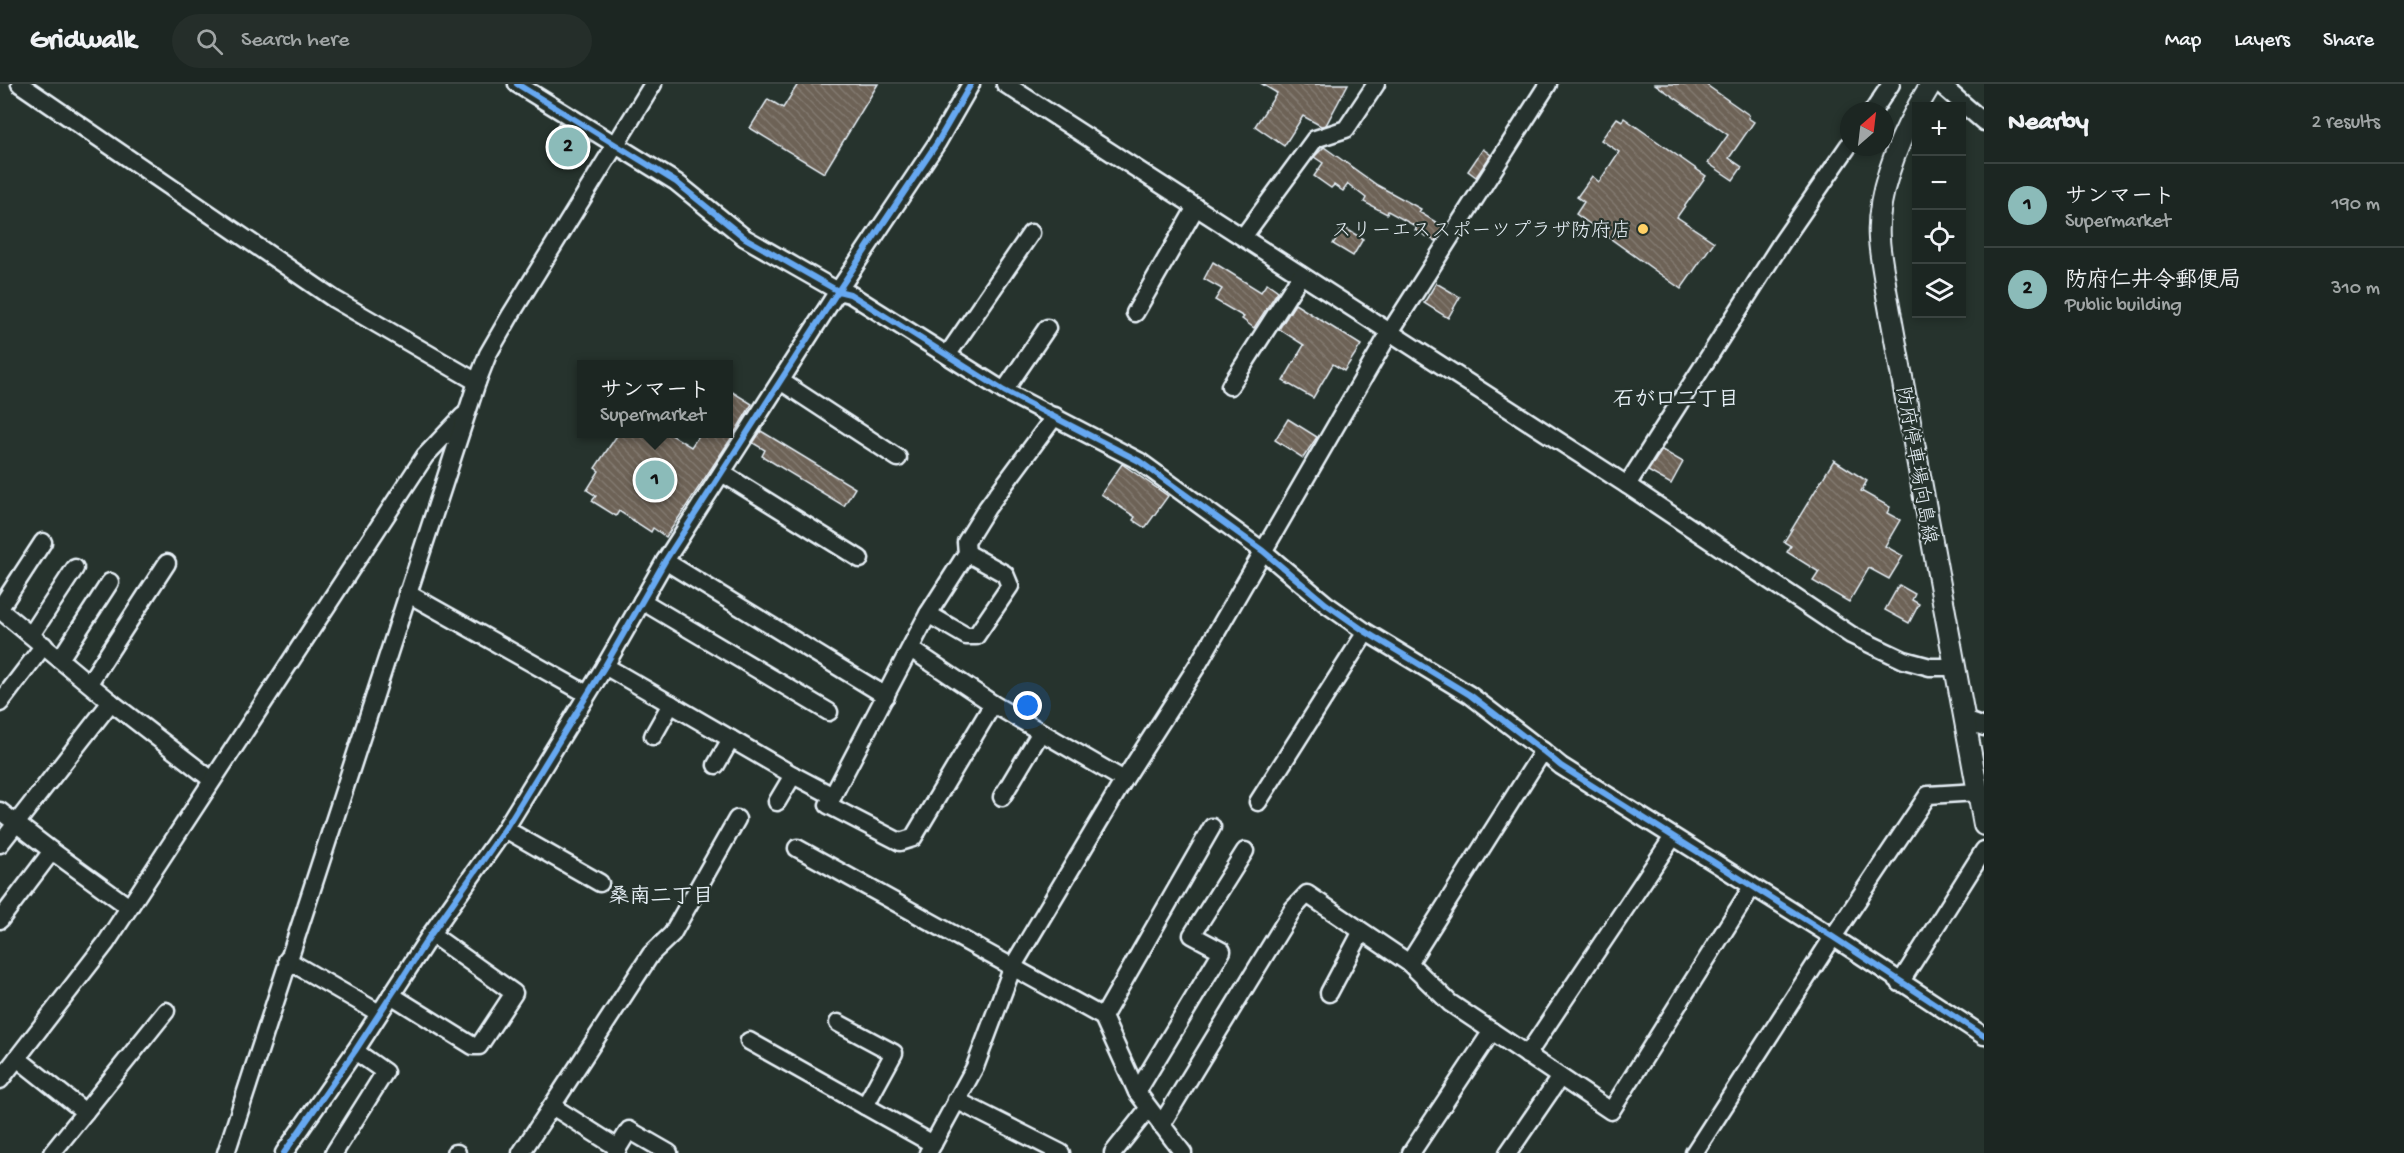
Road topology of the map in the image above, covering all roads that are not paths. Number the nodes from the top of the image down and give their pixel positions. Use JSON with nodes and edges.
{"nodes":[{"id":1,"x":20,"y":84,"type":"edge"},
{"id":2,"x":517,"y":84,"type":"edge"},
{"id":3,"x":653,"y":84,"type":"edge"},
{"id":4,"x":971,"y":84,"type":"edge"},
{"id":5,"x":1005,"y":84,"type":"edge"},
{"id":6,"x":1376,"y":84,"type":"edge"},
{"id":7,"x":1548,"y":84,"type":"edge"},
{"id":8,"x":1891,"y":84,"type":"edge"},
{"id":9,"x":1931,"y":84,"type":"edge"},
{"id":10,"x":1940,"y":84,"type":"edge"},
{"id":11,"x":1879,"y":102,"type":"edge"},
{"id":12,"x":1920,"y":102,"type":"edge"},
{"id":13,"x":1912,"y":118,"type":"edge"},
{"id":14,"x":1984,"y":122,"type":"edge"},
{"id":15,"x":615,"y":145,"type":"junction"},
{"id":16,"x":1841,"y":156,"type":"edge"},
{"id":17,"x":1196,"y":207,"type":"junction"},
{"id":18,"x":1031,"y":233,"type":"dead end"},
{"id":19,"x":1243,"y":237,"type":"junction"},
{"id":20,"x":1301,"y":275,"type":"junction"},
{"id":21,"x":838,"y":291,"type":"junction"},
{"id":22,"x":1135,"y":313,"type":"dead end"},
{"id":23,"x":1047,"y":328,"type":"dead end"},
{"id":24,"x":1390,"y":332,"type":"junction"},
{"id":25,"x":948,"y":354,"type":"junction"},
{"id":26,"x":477,"y":381,"type":"junction"},
{"id":27,"x":782,"y":382,"type":"junction"},
{"id":28,"x":1230,"y":386,"type":"dead end"},
{"id":29,"x":1004,"y":391,"type":"junction"},
{"id":30,"x":468,"y":411,"type":"junction"},
{"id":31,"x":1055,"y":416,"type":"junction"},
{"id":32,"x":898,"y":458,"type":"dead end"},
{"id":33,"x":722,"y":474,"type":"junction"},
{"id":34,"x":1628,"y":485,"type":"junction"},
{"id":35,"x":43,"y":542,"type":"dead end"},
{"id":36,"x":1263,"y":551,"type":"junction"},
{"id":37,"x":967,"y":553,"type":"junction"},
{"id":38,"x":860,"y":560,"type":"dead end"},
{"id":39,"x":665,"y":561,"type":"junction"},
{"id":40,"x":167,"y":563,"type":"dead end"},
{"id":41,"x":75,"y":568,"type":"dead end"},
{"id":42,"x":110,"y":582,"type":"dead end"},
{"id":43,"x":407,"y":594,"type":"junction"},
{"id":44,"x":642,"y":601,"type":"junction"},
{"id":45,"x":0,"y":609,"type":"edge"},
{"id":46,"x":928,"y":614,"type":"junction"},
{"id":47,"x":1366,"y":632,"type":"junction"},
{"id":48,"x":38,"y":640,"type":"junction"},
{"id":49,"x":911,"y":649,"type":"junction"},
{"id":50,"x":60,"y":659,"type":"junction"},
{"id":51,"x":605,"y":666,"type":"junction"},
{"id":52,"x":1955,"y":667,"type":"junction"},
{"id":53,"x":89,"y":683,"type":"junction"},
{"id":54,"x":587,"y":694,"type":"junction"},
{"id":55,"x":886,"y":696,"type":"junction"},
{"id":56,"x":111,"y":702,"type":"junction"},
{"id":57,"x":0,"y":703,"type":"edge"},
{"id":58,"x":671,"y":704,"type":"junction"},
{"id":59,"x":993,"y":704,"type":"junction"},
{"id":60,"x":829,"y":712,"type":"dead end"},
{"id":61,"x":1965,"y":720,"type":"junction"},
{"id":62,"x":1984,"y":727,"type":"edge"},
{"id":63,"x":1041,"y":732,"type":"junction"},
{"id":64,"x":653,"y":736,"type":"dead end"},
{"id":65,"x":731,"y":739,"type":"junction"},
{"id":66,"x":1543,"y":751,"type":"junction"},
{"id":67,"x":716,"y":765,"type":"dead end"},
{"id":68,"x":793,"y":775,"type":"junction"},
{"id":69,"x":212,"y":780,"type":"junction"},
{"id":70,"x":1124,"y":780,"type":"junction"},
{"id":71,"x":1978,"y":792,"type":"junction"},
{"id":72,"x":833,"y":796,"type":"junction"},
{"id":73,"x":1002,"y":797,"type":"dead end"},
{"id":74,"x":777,"y":802,"type":"dead end"},
{"id":75,"x":1258,"y":802,"type":"dead end"},
{"id":76,"x":0,"y":811,"type":"edge"},
{"id":77,"x":737,"y":819,"type":"dead end"},
{"id":78,"x":16,"y":823,"type":"junction"},
{"id":79,"x":1984,"y":825,"type":"edge"},
{"id":80,"x":1212,"y":827,"type":"dead end"},
{"id":81,"x":504,"y":829,"type":"junction"},
{"id":82,"x":1673,"y":837,"type":"junction"},
{"id":83,"x":0,"y":844,"type":"edge"},
{"id":84,"x":797,"y":848,"type":"dead end"},
{"id":85,"x":1245,"y":850,"type":"dead end"},
{"id":86,"x":1984,"y":850,"type":"edge"},
{"id":87,"x":52,"y":851,"type":"junction"},
{"id":88,"x":600,"y":883,"type":"dead end"},
{"id":89,"x":1752,"y":886,"type":"junction"},
{"id":90,"x":129,"y":907,"type":"junction"},
{"id":91,"x":0,"y":920,"type":"edge"},
{"id":92,"x":1361,"y":933,"type":"junction"},
{"id":93,"x":431,"y":934,"type":"junction"},
{"id":94,"x":1833,"y":937,"type":"junction"},
{"id":95,"x":287,"y":960,"type":"junction"},
{"id":96,"x":1409,"y":963,"type":"junction"},
{"id":97,"x":1013,"y":966,"type":"junction"},
{"id":98,"x":1900,"y":983,"type":"junction"},
{"id":99,"x":1329,"y":993,"type":"dead end"},
{"id":100,"x":391,"y":995,"type":"junction"},
{"id":101,"x":166,"y":1011,"type":"dead end"},
{"id":102,"x":379,"y":1013,"type":"junction"},
{"id":103,"x":1102,"y":1017,"type":"junction"},
{"id":104,"x":838,"y":1023,"type":"dead end"},
{"id":105,"x":1492,"y":1031,"type":"junction"},
{"id":106,"x":1984,"y":1036,"type":"edge"},
{"id":107,"x":749,"y":1041,"type":"dead end"},
{"id":108,"x":355,"y":1051,"type":"junction"},
{"id":109,"x":1527,"y":1054,"type":"junction"},
{"id":110,"x":17,"y":1058,"type":"junction"},
{"id":111,"x":1560,"y":1077,"type":"junction"},
{"id":112,"x":0,"y":1080,"type":"edge"},
{"id":113,"x":1137,"y":1092,"type":"junction"},
{"id":114,"x":956,"y":1101,"type":"junction"},
{"id":115,"x":552,"y":1106,"type":"junction"},
{"id":116,"x":865,"y":1106,"type":"junction"},
{"id":117,"x":1148,"y":1109,"type":"junction"},
{"id":118,"x":85,"y":1112,"type":"junction"},
{"id":119,"x":1161,"y":1125,"type":"junction"},
{"id":120,"x":930,"y":1148,"type":"edge"},
{"id":121,"x":617,"y":1150,"type":"edge"},
{"id":122,"x":52,"y":1153,"type":"edge"},
{"id":123,"x":226,"y":1153,"type":"edge"},
{"id":124,"x":284,"y":1153,"type":"edge"},
{"id":125,"x":334,"y":1153,"type":"edge"},
{"id":126,"x":521,"y":1153,"type":"edge"},
{"id":127,"x":669,"y":1153,"type":"edge"},
{"id":128,"x":1061,"y":1153,"type":"edge"},
{"id":129,"x":1113,"y":1153,"type":"edge"},
{"id":130,"x":1183,"y":1153,"type":"edge"},
{"id":131,"x":1411,"y":1153,"type":"edge"},
{"id":132,"x":1508,"y":1153,"type":"edge"},
{"id":133,"x":1694,"y":1153,"type":"edge"}],
"edges":[{"from":1,"to":26,"type":"street"},
{"from":2,"to":15,"type":"street"},
{"from":3,"to":15,"type":"street"},
{"from":4,"to":21,"type":"street"},
{"from":5,"to":17,"type":"street"},
{"from":6,"to":19,"type":"street"},
{"from":7,"to":24,"type":"street"},
{"from":8,"to":11,"type":"street"},
{"from":9,"to":12,"type":"main road","name":"防府停車場向島線"},
{"from":10,"to":14,"type":"street"},
{"from":13,"to":52,"type":"main road","name":"防府停車場向島線"},
{"from":15,"to":21,"type":"street"},
{"from":15,"to":26,"type":"street"},
{"from":16,"to":34,"type":"street"},
{"from":17,"to":19,"type":"street"},
{"from":17,"to":22,"type":"street"},
{"from":18,"to":25,"type":"street"},
{"from":19,"to":20,"type":"street"},
{"from":20,"to":24,"type":"street"},
{"from":20,"to":28,"type":"street"},
{"from":21,"to":25,"type":"street"},
{"from":21,"to":27,"type":"street"},
{"from":23,"to":29,"type":"street"},
{"from":24,"to":34,"type":"street"},
{"from":24,"to":36,"type":"street"},
{"from":25,"to":29,"type":"street"},
{"from":26,"to":30,"type":"street"},
{"from":27,"to":32,"type":"street"},
{"from":27,"to":33,"type":"street"},
{"from":29,"to":31,"type":"street"},
{"from":30,"to":43,"type":"street"},
{"from":30,"to":69,"type":"street"},
{"from":31,"to":36,"type":"street"},
{"from":31,"to":37,"type":"street"},
{"from":33,"to":38,"type":"street"},
{"from":33,"to":39,"type":"street"},
{"from":34,"to":52,"type":"street"},
{"from":35,"to":45,"type":"street"},
{"from":36,"to":47,"type":"street"},
{"from":36,"to":70,"type":"street"},
{"from":37,"to":46,"type":"street"},
{"from":37,"to":46,"type":"street"},
{"from":39,"to":44,"type":"street"},
{"from":39,"to":55,"type":"street"},
{"from":40,"to":53,"type":"street"},
{"from":41,"to":48,"type":"street"},
{"from":42,"to":50,"type":"street"},
{"from":43,"to":54,"type":"street"},
{"from":43,"to":95,"type":"street"},
{"from":44,"to":51,"type":"street"},
{"from":44,"to":60,"type":"street"},
{"from":45,"to":48,"type":"street"},
{"from":46,"to":49,"type":"street"},
{"from":47,"to":66,"type":"street"},
{"from":47,"to":75,"type":"street"},
{"from":48,"to":50,"type":"street"},
{"from":48,"to":57,"type":"street"},
{"from":49,"to":55,"type":"street"},
{"from":49,"to":59,"type":"street"},
{"from":50,"to":53,"type":"street"},
{"from":51,"to":54,"type":"street"},
{"from":51,"to":58,"type":"street"},
{"from":52,"to":61,"type":"main road","name":"防府停車場向島線"},
{"from":53,"to":56,"type":"street"},
{"from":54,"to":81,"type":"street"},
{"from":55,"to":72,"type":"street"},
{"from":56,"to":69,"type":"street"},
{"from":56,"to":78,"type":"street"},
{"from":58,"to":64,"type":"street"},
{"from":58,"to":65,"type":"street"},
{"from":59,"to":63,"type":"street"},
{"from":59,"to":72,"type":"street"},
{"from":61,"to":62,"type":"street"},
{"from":61,"to":71,"type":"main road","name":"防府停車場向島線"},
{"from":63,"to":70,"type":"street"},
{"from":63,"to":73,"type":"street"},
{"from":65,"to":67,"type":"street"},
{"from":65,"to":68,"type":"street"},
{"from":66,"to":82,"type":"street"},
{"from":66,"to":96,"type":"street"},
{"from":68,"to":72,"type":"street"},
{"from":68,"to":74,"type":"street"},
{"from":69,"to":90,"type":"street"},
{"from":70,"to":97,"type":"street"},
{"from":71,"to":79,"type":"main road","name":"防府停車場向島線"},
{"from":71,"to":94,"type":"street"},
{"from":76,"to":78,"type":"street"},
{"from":77,"to":115,"type":"street"},
{"from":78,"to":83,"type":"street"},
{"from":78,"to":87,"type":"street"},
{"from":80,"to":103,"type":"street"},
{"from":81,"to":88,"type":"street"},
{"from":81,"to":93,"type":"street"},
{"from":82,"to":89,"type":"street"},
{"from":82,"to":109,"type":"street"},
{"from":84,"to":97,"type":"street"},
{"from":85,"to":113,"type":"street"},
{"from":86,"to":98,"type":"street"},
{"from":87,"to":90,"type":"street"},
{"from":87,"to":91,"type":"street"},
{"from":89,"to":94,"type":"street"},
{"from":89,"to":111,"type":"street"},
{"from":90,"to":110,"type":"street"},
{"from":92,"to":96,"type":"street"},
{"from":92,"to":99,"type":"street"},
{"from":92,"to":119,"type":"street"},
{"from":93,"to":100,"type":"street"},
{"from":93,"to":100,"type":"street"},
{"from":94,"to":98,"type":"street"},
{"from":94,"to":133,"type":"street"},
{"from":95,"to":102,"type":"street"},
{"from":95,"to":123,"type":"street"},
{"from":96,"to":105,"type":"street"},
{"from":97,"to":103,"type":"street"},
{"from":97,"to":114,"type":"street"},
{"from":98,"to":106,"type":"street"},
{"from":100,"to":102,"type":"street"},
{"from":101,"to":118,"type":"street"},
{"from":102,"to":108,"type":"street"},
{"from":103,"to":113,"type":"street"},
{"from":104,"to":116,"type":"street"},
{"from":105,"to":109,"type":"street"},
{"from":105,"to":131,"type":"street"},
{"from":107,"to":116,"type":"street"},
{"from":108,"to":124,"type":"street"},
{"from":108,"to":125,"type":"street"},
{"from":109,"to":111,"type":"street"},
{"from":110,"to":112,"type":"street"},
{"from":110,"to":118,"type":"street"},
{"from":111,"to":132,"type":"street"},
{"from":113,"to":117,"type":"street"},
{"from":114,"to":120,"type":"street"},
{"from":114,"to":128,"type":"street"},
{"from":115,"to":121,"type":"street"},
{"from":115,"to":126,"type":"street"},
{"from":116,"to":120,"type":"street"},
{"from":117,"to":119,"type":"street"},
{"from":117,"to":129,"type":"street"},
{"from":118,"to":122,"type":"street"},
{"from":119,"to":130,"type":"street"},
{"from":121,"to":127,"type":"street"}]}
